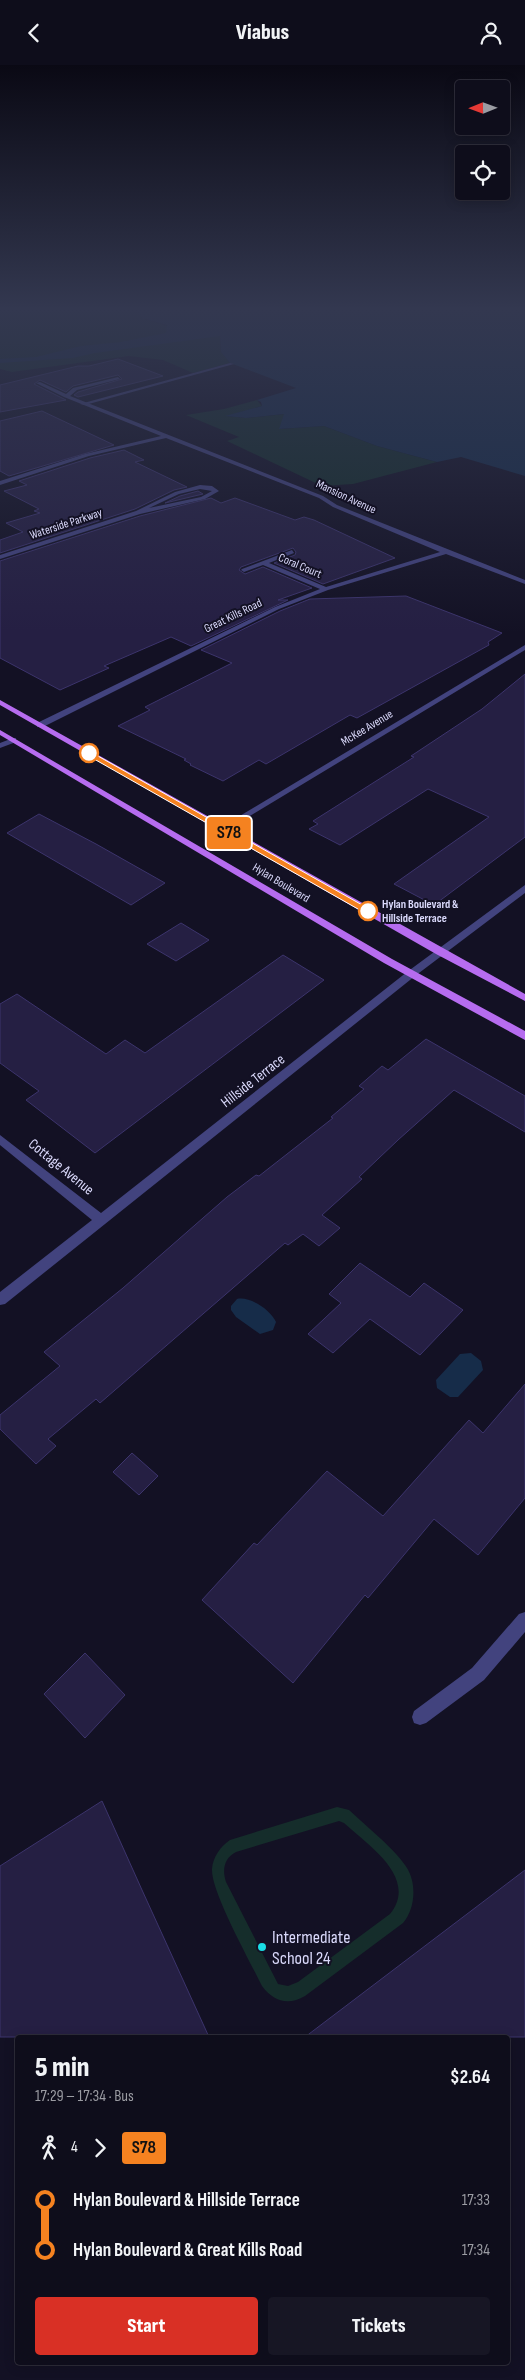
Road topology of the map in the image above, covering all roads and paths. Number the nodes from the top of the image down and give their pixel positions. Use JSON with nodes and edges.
{"nodes":[{"id":1,"x":114,"y":416,"type":"edge"},
{"id":2,"x":166,"y":436,"type":"junction"},
{"id":3,"x":0,"y":483,"type":"edge"},
{"id":4,"x":138,"y":512,"type":"junction"},
{"id":5,"x":292,"y":552,"type":"dead end"},
{"id":6,"x":446,"y":553,"type":"junction"},
{"id":7,"x":0,"y":557,"type":"edge"},
{"id":8,"x":266,"y":563,"type":"junction"},
{"id":9,"x":244,"y":570,"type":"dead end"},
{"id":10,"x":525,"y":582,"type":"edge"},
{"id":11,"x":326,"y":589,"type":"junction"},
{"id":12,"x":525,"y":647,"type":"edge"},
{"id":13,"x":0,"y":702,"type":"edge"},
{"id":14,"x":40,"y":725,"type":"junction"},
{"id":15,"x":0,"y":732,"type":"edge"},
{"id":16,"x":13,"y":740,"type":"junction"},
{"id":17,"x":0,"y":746,"type":"edge"},
{"id":18,"x":222,"y":829,"type":"junction"},
{"id":19,"x":525,"y":888,"type":"edge"},
{"id":20,"x":440,"y":952,"type":"junction"},
{"id":21,"x":411,"y":974,"type":"junction"},
{"id":22,"x":525,"y":997,"type":"edge"},
{"id":23,"x":525,"y":1036,"type":"edge"},
{"id":24,"x":0,"y":1139,"type":"edge"},
{"id":25,"x":101,"y":1220,"type":"junction"},
{"id":26,"x":0,"y":1300,"type":"edge"},
{"id":27,"x":525,"y":1620,"type":"edge"},
{"id":28,"x":420,"y":1717,"type":"dead end"}],
"edges":[{"from":1,"to":2,"type":"street","name":"Mansion Avenue"},
{"from":2,"to":3,"type":"street"},
{"from":2,"to":6,"type":"street","name":"Mansion Avenue"},
{"from":4,"to":4,"type":"street","name":"Waterside Parkway"},
{"from":4,"to":7,"type":"street","name":"Waterside Parkway"},
{"from":5,"to":8,"type":"street","name":"Coral Court"},
{"from":6,"to":10,"type":"street","name":"Mansion Avenue"},
{"from":6,"to":11,"type":"street","name":"Great Kills Road"},
{"from":8,"to":9,"type":"street","name":"Coral Court"},
{"from":8,"to":11,"type":"street","name":"Coral Court"},
{"from":11,"to":14,"type":"street","name":"Great Kills Road"},
{"from":12,"to":18,"type":"street","name":"McKee Avenue"},
{"from":13,"to":14,"type":"main road","name":"Hylan Boulevard"},
{"from":14,"to":18,"type":"main road","name":"Hylan Boulevard"},
{"from":15,"to":16,"type":"main road","name":"Hylan Boulevard"},
{"from":16,"to":17,"type":"street"},
{"from":16,"to":21,"type":"main road","name":"Hylan Boulevard"},
{"from":18,"to":20,"type":"main road","name":"Hylan Boulevard"},
{"from":19,"to":20,"type":"street","name":"Hillside Terrace"},
{"from":20,"to":21,"type":"street","name":"Hillside Terrace"},
{"from":20,"to":22,"type":"main road","name":"Hylan Boulevard"},
{"from":21,"to":23,"type":"main road","name":"Hylan Boulevard"},
{"from":21,"to":25,"type":"street","name":"Hillside Terrace"},
{"from":24,"to":25,"type":"street","name":"Cottage Avenue"},
{"from":25,"to":26,"type":"street","name":"Hillside Terrace"},
{"from":27,"to":28,"type":"street"}]}
